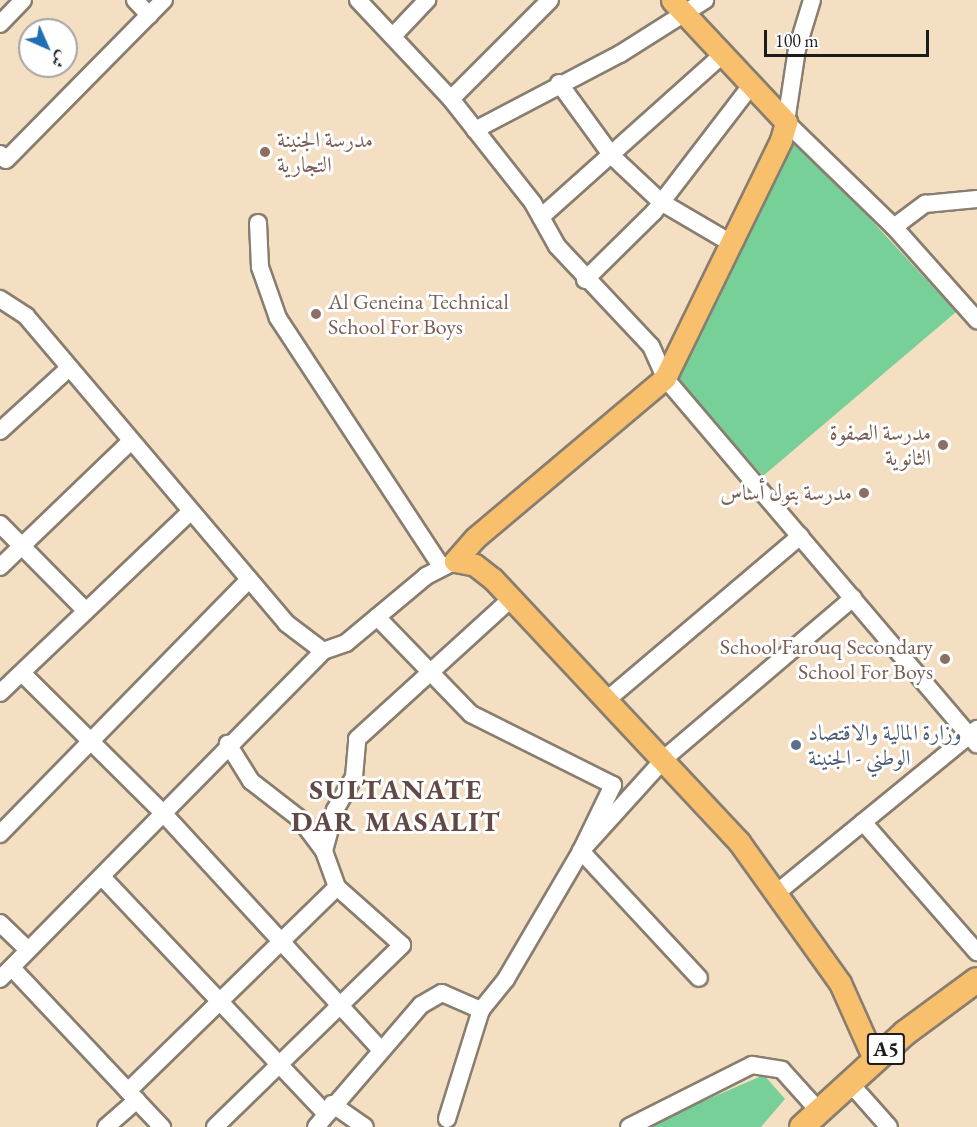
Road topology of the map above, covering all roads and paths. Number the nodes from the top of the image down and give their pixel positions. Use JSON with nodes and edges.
{"nodes":[{"id":1,"x":23,"y":0,"type":"edge"},
{"id":2,"x":135,"y":0,"type":"edge"},
{"id":3,"x":164,"y":0,"type":"edge"},
{"id":4,"x":358,"y":0,"type":"edge"},
{"id":5,"x":427,"y":0,"type":"edge"},
{"id":6,"x":550,"y":0,"type":"edge"},
{"id":7,"x":672,"y":0,"type":"edge"},
{"id":8,"x":705,"y":0,"type":"edge"},
{"id":9,"x":812,"y":0,"type":"edge"},
{"id":10,"x":149,"y":15,"type":"junction"},
{"id":11,"x":688,"y":16,"type":"junction"},
{"id":12,"x":0,"y":24,"type":"edge"},
{"id":13,"x":393,"y":36,"type":"junction"},
{"id":14,"x":720,"y":57,"type":"junction"},
{"id":15,"x":559,"y":83,"type":"junction"},
{"id":16,"x":750,"y":87,"type":"junction"},
{"id":17,"x":451,"y":99,"type":"junction"},
{"id":18,"x":786,"y":122,"type":"junction"},
{"id":19,"x":475,"y":130,"type":"junction"},
{"id":20,"x":0,"y":154,"type":"edge"},
{"id":21,"x":612,"y":156,"type":"junction"},
{"id":22,"x":977,"y":199,"type":"edge"},
{"id":23,"x":661,"y":202,"type":"junction"},
{"id":24,"x":542,"y":217,"type":"junction"},
{"id":25,"x":258,"y":223,"type":"dead end"},
{"id":26,"x":894,"y":227,"type":"junction"},
{"id":27,"x":731,"y":243,"type":"junction"},
{"id":28,"x":585,"y":279,"type":"junction"},
{"id":29,"x":0,"y":298,"type":"edge"},
{"id":30,"x":977,"y":320,"type":"edge"},
{"id":31,"x":69,"y":368,"type":"junction"},
{"id":32,"x":665,"y":378,"type":"junction"},
{"id":33,"x":0,"y":431,"type":"edge"},
{"id":34,"x":130,"y":442,"type":"junction"},
{"id":35,"x":189,"y":513,"type":"junction"},
{"id":36,"x":0,"y":524,"type":"edge"},
{"id":37,"x":800,"y":536,"type":"junction"},
{"id":38,"x":21,"y":546,"type":"junction"},
{"id":39,"x":448,"y":563,"type":"junction"},
{"id":40,"x":0,"y":567,"type":"edge"},
{"id":41,"x":249,"y":580,"type":"junction"},
{"id":42,"x":512,"y":598,"type":"junction"},
{"id":43,"x":853,"y":598,"type":"junction"},
{"id":44,"x":85,"y":609,"type":"junction"},
{"id":45,"x":377,"y":617,"type":"junction"},
{"id":46,"x":323,"y":651,"type":"junction"},
{"id":47,"x":22,"y":673,"type":"junction"},
{"id":48,"x":431,"y":674,"type":"junction"},
{"id":49,"x":0,"y":693,"type":"edge"},
{"id":50,"x":608,"y":699,"type":"junction"},
{"id":51,"x":974,"y":736,"type":"edge"},
{"id":52,"x":89,"y":739,"type":"junction"},
{"id":53,"x":228,"y":744,"type":"junction"},
{"id":54,"x":665,"y":758,"type":"junction"},
{"id":55,"x":613,"y":785,"type":"junction"},
{"id":56,"x":637,"y":789,"type":"junction"},
{"id":57,"x":164,"y":814,"type":"junction"},
{"id":58,"x":863,"y":822,"type":"junction"},
{"id":59,"x":0,"y":834,"type":"edge"},
{"id":60,"x":324,"y":851,"type":"junction"},
{"id":61,"x":581,"y":851,"type":"junction"},
{"id":62,"x":103,"y":878,"type":"junction"},
{"id":63,"x":337,"y":887,"type":"junction"},
{"id":64,"x":779,"y":891,"type":"junction"},
{"id":65,"x":0,"y":923,"type":"edge"},
{"id":66,"x":280,"y":940,"type":"junction"},
{"id":67,"x":28,"y":950,"type":"junction"},
{"id":68,"x":977,"y":952,"type":"edge"},
{"id":69,"x":6,"y":973,"type":"edge"},
{"id":70,"x":699,"y":978,"type":"dead end"},
{"id":71,"x":977,"y":980,"type":"edge"},
{"id":72,"x":220,"y":1000,"type":"junction"},
{"id":73,"x":340,"y":1009,"type":"junction"},
{"id":74,"x":481,"y":1010,"type":"junction"},
{"id":75,"x":380,"y":1048,"type":"junction"},
{"id":76,"x":874,"y":1059,"type":"junction"},
{"id":77,"x":280,"y":1067,"type":"junction"},
{"id":78,"x":849,"y":1082,"type":"junction"},
{"id":79,"x":132,"y":1096,"type":"junction"},
{"id":80,"x":324,"y":1115,"type":"edge"},
{"id":81,"x":810,"y":1118,"type":"edge"},
{"id":82,"x":447,"y":1119,"type":"dead end"},
{"id":83,"x":106,"y":1127,"type":"edge"},
{"id":84,"x":162,"y":1127,"type":"edge"},
{"id":85,"x":215,"y":1127,"type":"edge"},
{"id":86,"x":365,"y":1127,"type":"edge"},
{"id":87,"x":629,"y":1127,"type":"edge"},
{"id":88,"x":889,"y":1127,"type":"edge"}],
"edges":[{"from":1,"to":12,"type":"street"},
{"from":2,"to":10,"type":"street"},
{"from":3,"to":10,"type":"street"},
{"from":4,"to":13,"type":"street"},
{"from":5,"to":13,"type":"street"},
{"from":6,"to":17,"type":"street"},
{"from":7,"to":11,"type":"main road"},
{"from":8,"to":11,"type":"street"},
{"from":9,"to":18,"type":"street"},
{"from":10,"to":20,"type":"street"},
{"from":11,"to":14,"type":"main road"},
{"from":11,"to":15,"type":"street"},
{"from":13,"to":17,"type":"street"},
{"from":14,"to":16,"type":"main road"},
{"from":14,"to":21,"type":"street"},
{"from":15,"to":19,"type":"street"},
{"from":15,"to":21,"type":"street"},
{"from":16,"to":18,"type":"main road"},
{"from":16,"to":23,"type":"street"},
{"from":17,"to":19,"type":"street"},
{"from":18,"to":26,"type":"street"},
{"from":18,"to":27,"type":"main road"},
{"from":19,"to":24,"type":"street"},
{"from":21,"to":23,"type":"street"},
{"from":21,"to":24,"type":"street"},
{"from":22,"to":26,"type":"street"},
{"from":23,"to":27,"type":"street"},
{"from":23,"to":28,"type":"street"},
{"from":24,"to":28,"type":"street"},
{"from":25,"to":39,"type":"street"},
{"from":26,"to":30,"type":"street"},
{"from":27,"to":32,"type":"main road"},
{"from":28,"to":32,"type":"street"},
{"from":29,"to":31,"type":"street"},
{"from":31,"to":33,"type":"street"},
{"from":31,"to":34,"type":"street"},
{"from":32,"to":37,"type":"street"},
{"from":32,"to":39,"type":"main road"},
{"from":34,"to":35,"type":"street"},
{"from":34,"to":38,"type":"street"},
{"from":35,"to":41,"type":"street"},
{"from":35,"to":44,"type":"street"},
{"from":36,"to":38,"type":"street"},
{"from":37,"to":43,"type":"street"},
{"from":37,"to":50,"type":"street"},
{"from":38,"to":40,"type":"street"},
{"from":38,"to":44,"type":"street"},
{"from":39,"to":42,"type":"main road"},
{"from":39,"to":45,"type":"street"},
{"from":41,"to":46,"type":"street"},
{"from":41,"to":52,"type":"street"},
{"from":42,"to":48,"type":"street"},
{"from":42,"to":50,"type":"main road"},
{"from":43,"to":51,"type":"street"},
{"from":43,"to":54,"type":"street"},
{"from":44,"to":47,"type":"street"},
{"from":45,"to":46,"type":"street"},
{"from":45,"to":48,"type":"street"},
{"from":46,"to":53,"type":"street"},
{"from":47,"to":49,"type":"street"},
{"from":47,"to":52,"type":"street"},
{"from":48,"to":55,"type":"street"},
{"from":48,"to":60,"type":"street"},
{"from":50,"to":54,"type":"main road"},
{"from":51,"to":58,"type":"street"},
{"from":52,"to":57,"type":"street"},
{"from":52,"to":59,"type":"street"},
{"from":53,"to":57,"type":"street"},
{"from":53,"to":60,"type":"street"},
{"from":54,"to":56,"type":"street"},
{"from":54,"to":64,"type":"main road"},
{"from":55,"to":56,"type":"street"},
{"from":55,"to":61,"type":"street"},
{"from":56,"to":61,"type":"street"},
{"from":57,"to":62,"type":"street"},
{"from":57,"to":66,"type":"street"},
{"from":58,"to":64,"type":"street"},
{"from":58,"to":68,"type":"street"},
{"from":60,"to":63,"type":"street"},
{"from":61,"to":70,"type":"street"},
{"from":61,"to":74,"type":"street"},
{"from":62,"to":67,"type":"street"},
{"from":62,"to":72,"type":"street"},
{"from":63,"to":66,"type":"street"},
{"from":63,"to":73,"type":"street"},
{"from":64,"to":76,"type":"main road"},
{"from":65,"to":67,"type":"street"},
{"from":66,"to":72,"type":"street"},
{"from":66,"to":73,"type":"street"},
{"from":67,"to":69,"type":"street"},
{"from":69,"to":79,"type":"street"},
{"from":71,"to":76,"type":"highway","number":"A5"},
{"from":72,"to":77,"type":"street"},
{"from":72,"to":79,"type":"street"},
{"from":73,"to":75,"type":"street"},
{"from":73,"to":77,"type":"street"},
{"from":74,"to":75,"type":"street"},
{"from":74,"to":82,"type":"street"},
{"from":75,"to":80,"type":"street"},
{"from":76,"to":78,"type":"highway","number":"A5"},
{"from":77,"to":80,"type":"street"},
{"from":77,"to":85,"type":"street"},
{"from":78,"to":81,"type":"highway","number":"A5"},
{"from":78,"to":88,"type":"street"},
{"from":79,"to":83,"type":"street"},
{"from":79,"to":84,"type":"street"},
{"from":80,"to":86,"type":"street"},
{"from":81,"to":87,"type":"street"}]}
